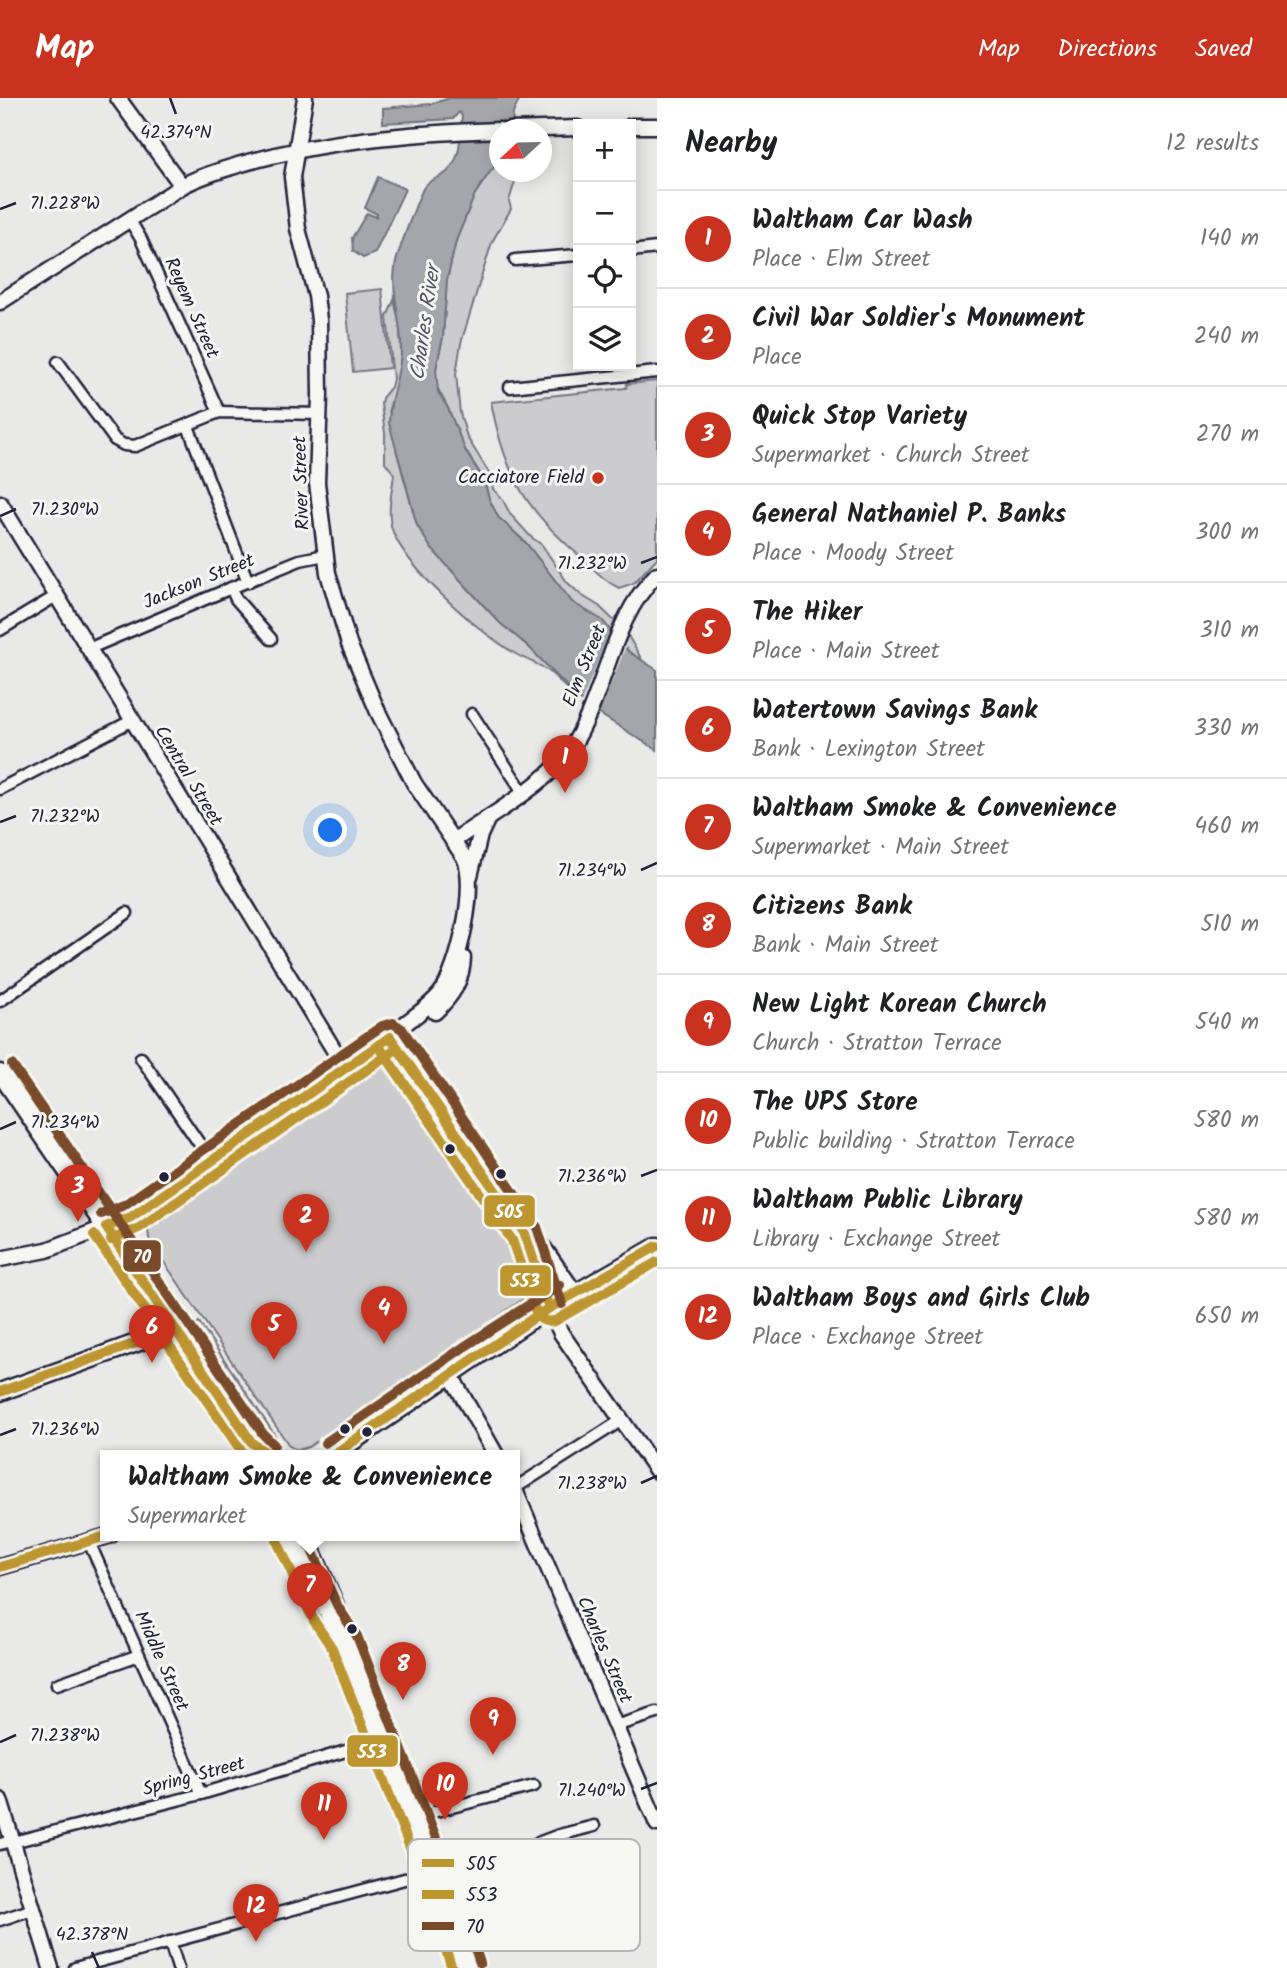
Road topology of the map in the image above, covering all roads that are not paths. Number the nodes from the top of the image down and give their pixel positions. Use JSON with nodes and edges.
{"nodes":[{"id":1,"x":118,"y":98,"type":"edge"},
{"id":2,"x":305,"y":98,"type":"edge"},
{"id":3,"x":636,"y":126,"type":"edge"},
{"id":4,"x":657,"y":126,"type":"edge"},
{"id":5,"x":573,"y":128,"type":"edge"},
{"id":6,"x":552,"y":129,"type":"edge"},
{"id":7,"x":489,"y":130,"type":"edge"},
{"id":8,"x":295,"y":150,"type":"junction"},
{"id":9,"x":182,"y":186,"type":"junction"},
{"id":10,"x":129,"y":219,"type":"junction"},
{"id":11,"x":657,"y":248,"type":"edge"},
{"id":12,"x":636,"y":250,"type":"edge"},
{"id":13,"x":573,"y":255,"type":"edge"},
{"id":14,"x":515,"y":260,"type":"dead end"},
{"id":15,"x":0,"y":302,"type":"edge"},
{"id":16,"x":58,"y":362,"type":"dead end"},
{"id":17,"x":657,"y":372,"type":"edge"},
{"id":18,"x":510,"y":387,"type":"dead end"},
{"id":19,"x":219,"y":412,"type":"junction"},
{"id":20,"x":320,"y":414,"type":"junction"},
{"id":21,"x":188,"y":426,"type":"junction"},
{"id":22,"x":0,"y":503,"type":"edge"},
{"id":23,"x":5,"y":524,"type":"edge"},
{"id":24,"x":325,"y":555,"type":"junction"},
{"id":25,"x":657,"y":574,"type":"edge"},
{"id":26,"x":248,"y":582,"type":"junction"},
{"id":27,"x":231,"y":588,"type":"junction"},
{"id":28,"x":56,"y":596,"type":"junction"},
{"id":29,"x":0,"y":630,"type":"edge"},
{"id":30,"x":271,"y":639,"type":"dead end"},
{"id":31,"x":88,"y":649,"type":"junction"},
{"id":32,"x":471,"y":714,"type":"dead end"},
{"id":33,"x":131,"y":720,"type":"junction"},
{"id":34,"x":0,"y":789,"type":"edge"},
{"id":35,"x":523,"y":792,"type":"junction"},
{"id":36,"x":490,"y":815,"type":"junction"},
{"id":37,"x":453,"y":841,"type":"junction"},
{"id":38,"x":469,"y":880,"type":"junction"},
{"id":39,"x":127,"y":913,"type":"dead end"},
{"id":40,"x":0,"y":1002,"type":"edge"},
{"id":41,"x":390,"y":1037,"type":"junction"},
{"id":42,"x":141,"y":1058,"type":"dead end"},
{"id":43,"x":345,"y":1068,"type":"junction"},
{"id":44,"x":0,"y":1073,"type":"edge"},
{"id":45,"x":211,"y":1161,"type":"junction"},
{"id":46,"x":106,"y":1227,"type":"junction"},
{"id":47,"x":525,"y":1234,"type":"junction"},
{"id":48,"x":657,"y":1246,"type":"edge"},
{"id":49,"x":0,"y":1259,"type":"edge"},
{"id":50,"x":574,"y":1293,"type":"junction"},
{"id":51,"x":549,"y":1308,"type":"junction"},
{"id":52,"x":172,"y":1325,"type":"junction"},
{"id":53,"x":450,"y":1374,"type":"junction"},
{"id":54,"x":0,"y":1392,"type":"edge"},
{"id":55,"x":622,"y":1420,"type":"junction"},
{"id":56,"x":259,"y":1450,"type":"edge"},
{"id":57,"x":339,"y":1450,"type":"edge"},
{"id":58,"x":493,"y":1450,"type":"edge"},
{"id":59,"x":657,"y":1471,"type":"edge"},
{"id":60,"x":520,"y":1486,"type":"edge"},
{"id":61,"x":520,"y":1501,"type":"edge"},
{"id":62,"x":100,"y":1538,"type":"edge"},
{"id":63,"x":293,"y":1541,"type":"edge"},
{"id":64,"x":308,"y":1541,"type":"edge"},
{"id":65,"x":89,"y":1542,"type":"junction"},
{"id":66,"x":0,"y":1567,"type":"edge"},
{"id":67,"x":344,"y":1642,"type":"junction"},
{"id":68,"x":139,"y":1655,"type":"junction"},
{"id":69,"x":57,"y":1684,"type":"dead end"},
{"id":70,"x":657,"y":1713,"type":"edge"},
{"id":71,"x":615,"y":1726,"type":"junction"},
{"id":72,"x":383,"y":1740,"type":"junction"},
{"id":73,"x":534,"y":1786,"type":"dead end"},
{"id":74,"x":201,"y":1794,"type":"junction"},
{"id":75,"x":0,"y":1800,"type":"edge"},
{"id":76,"x":413,"y":1817,"type":"junction"},
{"id":77,"x":657,"y":1824,"type":"edge"},
{"id":78,"x":594,"y":1826,"type":"dead end"},
{"id":79,"x":421,"y":1839,"type":"edge"},
{"id":80,"x":548,"y":1839,"type":"edge"},
{"id":81,"x":8,"y":1843,"type":"edge"},
{"id":82,"x":408,"y":1879,"type":"edge"},
{"id":83,"x":33,"y":1909,"type":"junction"},
{"id":84,"x":0,"y":1920,"type":"edge"},
{"id":85,"x":170,"y":1942,"type":"junction"},
{"id":86,"x":461,"y":1951,"type":"edge"},
{"id":87,"x":51,"y":1968,"type":"edge"},
{"id":88,"x":75,"y":1968,"type":"edge"},
{"id":89,"x":178,"y":1968,"type":"edge"},
{"id":90,"x":467,"y":1968,"type":"edge"}],
"edges":[{"from":1,"to":9,"type":"street"},
{"from":2,"to":8,"type":"street","name":"River Street"},
{"from":3,"to":4,"type":"street"},
{"from":5,"to":6,"type":"street"},
{"from":7,"to":8,"type":"street"},
{"from":8,"to":9,"type":"street"},
{"from":8,"to":20,"type":"street","name":"River Street"},
{"from":9,"to":10,"type":"street"},
{"from":10,"to":15,"type":"street"},
{"from":10,"to":19,"type":"street","name":"Reyem Street"},
{"from":11,"to":12,"type":"street"},
{"from":13,"to":14,"type":"street"},
{"from":16,"to":21,"type":"street"},
{"from":17,"to":18,"type":"street"},
{"from":19,"to":20,"type":"street"},
{"from":19,"to":21,"type":"street"},
{"from":20,"to":24,"type":"street","name":"River Street"},
{"from":21,"to":26,"type":"street"},
{"from":22,"to":23,"type":"street","name":"Central Street"},
{"from":23,"to":28,"type":"street","name":"Central Street"},
{"from":24,"to":26,"type":"street","name":"Jackson Street"},
{"from":24,"to":37,"type":"street","name":"River Street"},
{"from":25,"to":35,"type":"street","name":"Elm Street"},
{"from":26,"to":27,"type":"street","name":"Jackson Street"},
{"from":27,"to":30,"type":"street"},
{"from":27,"to":31,"type":"street","name":"Jackson Street"},
{"from":28,"to":29,"type":"street"},
{"from":28,"to":31,"type":"street","name":"Central Street"},
{"from":31,"to":33,"type":"street","name":"Central Street"},
{"from":32,"to":35,"type":"street"},
{"from":33,"to":34,"type":"street"},
{"from":33,"to":43,"type":"street","name":"Central Street"},
{"from":35,"to":36,"type":"street","name":"Elm Street"},
{"from":36,"to":37,"type":"street","name":"Elm Street"},
{"from":36,"to":38,"type":"street"},
{"from":37,"to":38,"type":"street"},
{"from":38,"to":41,"type":"street"},
{"from":39,"to":40,"type":"street"},
{"from":41,"to":43,"type":"main road"},
{"from":41,"to":47,"type":"main road"},
{"from":42,"to":45,"type":"street"},
{"from":43,"to":45,"type":"main road"},
{"from":44,"to":46,"type":"main road"},
{"from":45,"to":46,"type":"main road"},
{"from":46,"to":49,"type":"street"},
{"from":46,"to":52,"type":"main road"},
{"from":47,"to":50,"type":"main road"},
{"from":47,"to":51,"type":"main road"},
{"from":48,"to":50,"type":"main road"},
{"from":50,"to":51,"type":"main road"},
{"from":51,"to":53,"type":"main road"},
{"from":51,"to":55,"type":"street"},
{"from":52,"to":54,"type":"main road"},
{"from":52,"to":56,"type":"main road"},
{"from":53,"to":57,"type":"main road"},
{"from":53,"to":58,"type":"street"},
{"from":55,"to":59,"type":"street"},
{"from":55,"to":60,"type":"street"},
{"from":61,"to":71,"type":"street","name":"Charles Street"},
{"from":62,"to":65,"type":"street"},
{"from":63,"to":67,"type":"main road"},
{"from":64,"to":67,"type":"main road"},
{"from":65,"to":66,"type":"street"},
{"from":65,"to":68,"type":"street","name":"Middle Street"},
{"from":67,"to":72,"type":"main road"},
{"from":68,"to":69,"type":"street"},
{"from":68,"to":74,"type":"street","name":"Middle Street"},
{"from":70,"to":71,"type":"street"},
{"from":71,"to":77,"type":"street","name":"Charles Street"},
{"from":72,"to":74,"type":"street","name":"Spring Street"},
{"from":72,"to":76,"type":"main road"},
{"from":73,"to":76,"type":"street"},
{"from":74,"to":81,"type":"street","name":"Spring Street"},
{"from":75,"to":81,"type":"street"},
{"from":76,"to":79,"type":"main road"},
{"from":78,"to":80,"type":"street"},
{"from":81,"to":83,"type":"street"},
{"from":82,"to":85,"type":"street"},
{"from":83,"to":84,"type":"street"},
{"from":83,"to":87,"type":"street"},
{"from":85,"to":88,"type":"street"},
{"from":85,"to":89,"type":"street"},
{"from":86,"to":90,"type":"main road"}]}
